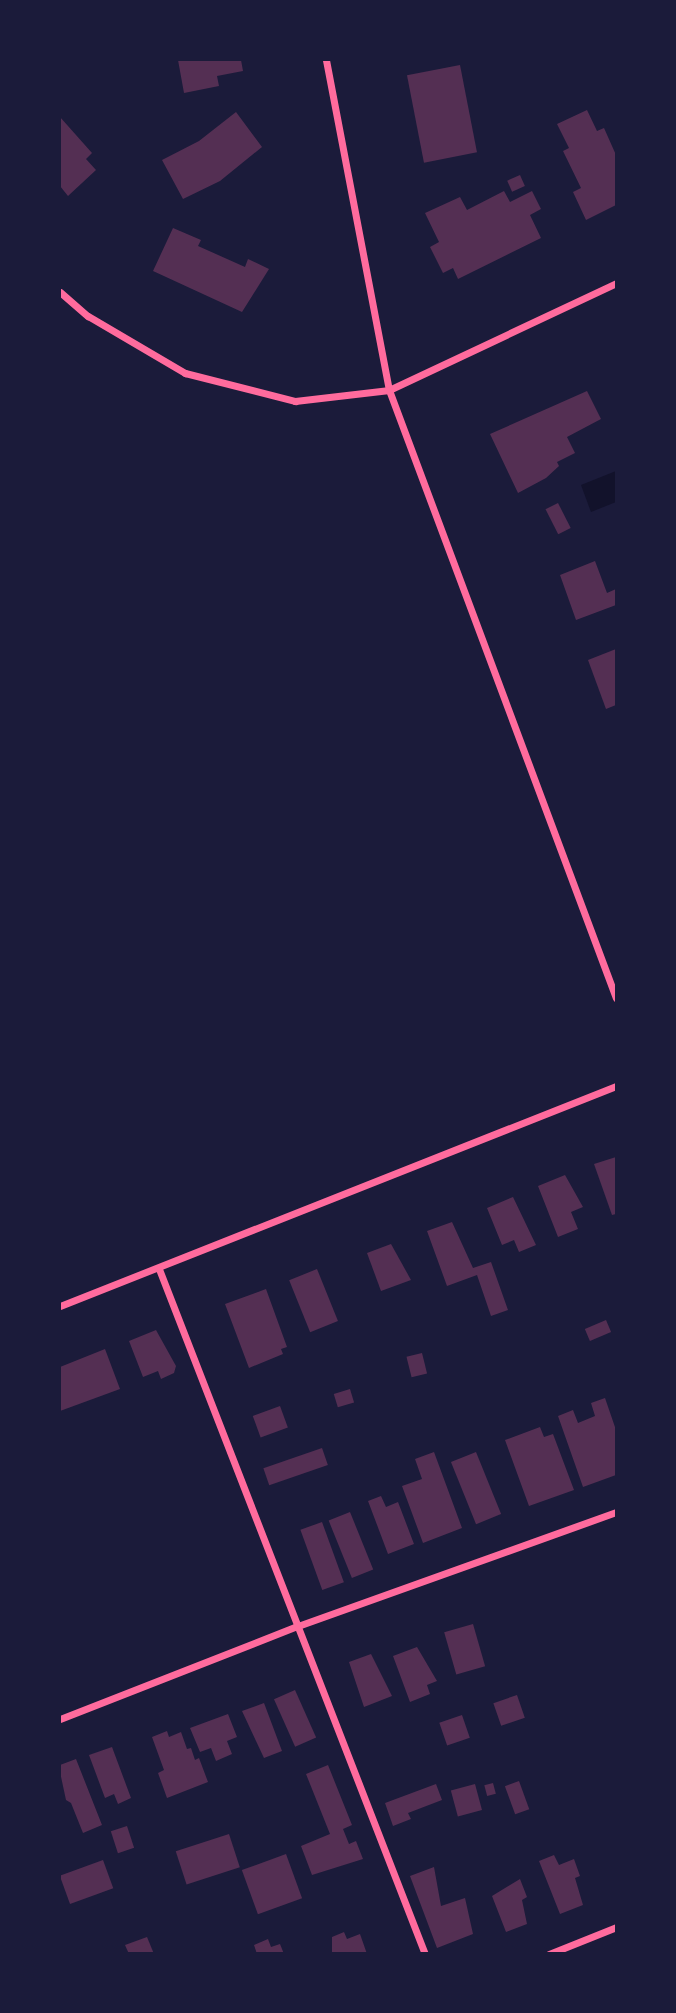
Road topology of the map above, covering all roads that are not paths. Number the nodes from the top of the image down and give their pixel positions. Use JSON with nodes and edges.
{"nodes":[{"id":1,"x":326,"y":60,"type":"edge"},
{"id":2,"x":617,"y":284,"type":"edge"},
{"id":3,"x":60,"y":292,"type":"edge"},
{"id":4,"x":389,"y":390,"type":"junction"},
{"id":5,"x":617,"y":998,"type":"edge"},
{"id":6,"x":617,"y":1086,"type":"edge"},
{"id":7,"x":159,"y":1269,"type":"junction"},
{"id":8,"x":60,"y":1306,"type":"edge"},
{"id":9,"x":617,"y":1512,"type":"edge"},
{"id":10,"x":295,"y":1628,"type":"junction"},
{"id":11,"x":60,"y":1719,"type":"edge"},
{"id":12,"x":617,"y":1927,"type":"edge"},
{"id":13,"x":425,"y":1954,"type":"edge"},
{"id":14,"x":549,"y":1954,"type":"edge"}],
"edges":[{"from":1,"to":4,"type":"street"},
{"from":2,"to":4,"type":"street"},
{"from":3,"to":4,"type":"street"},
{"from":4,"to":5,"type":"street"},
{"from":6,"to":7,"type":"street"},
{"from":7,"to":8,"type":"street"},
{"from":7,"to":10,"type":"street"},
{"from":9,"to":10,"type":"street"},
{"from":10,"to":11,"type":"street"},
{"from":10,"to":13,"type":"street"},
{"from":12,"to":14,"type":"street"}]}
